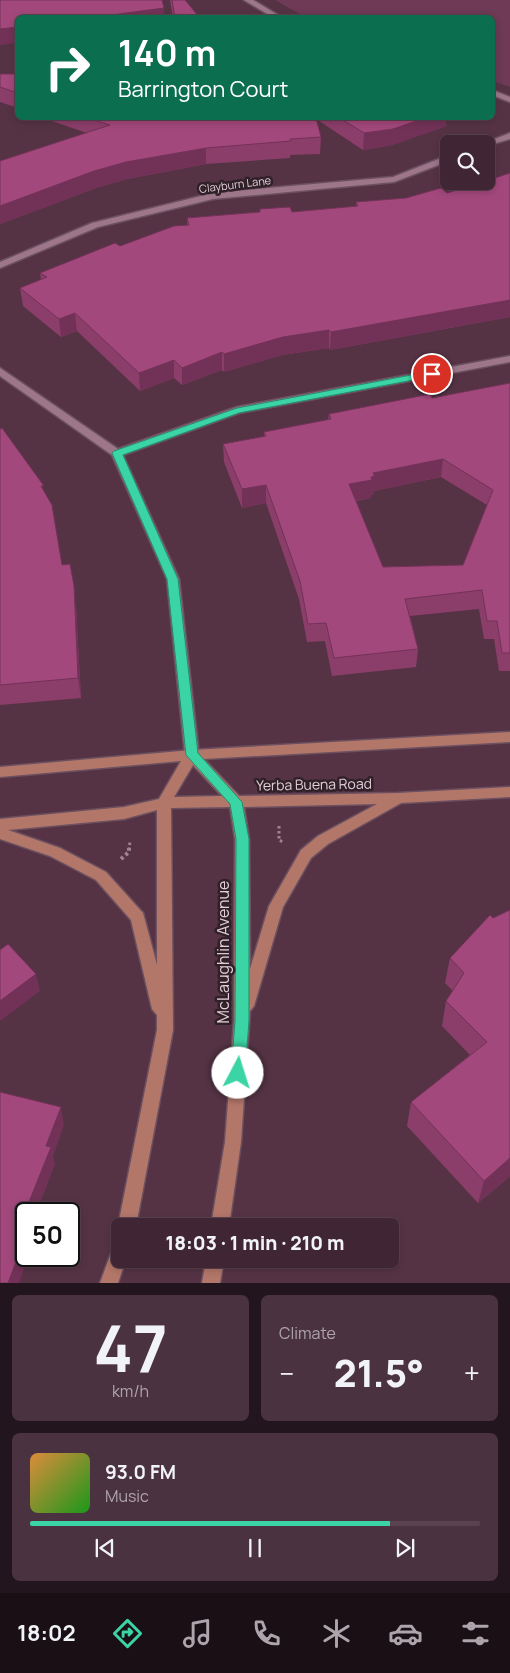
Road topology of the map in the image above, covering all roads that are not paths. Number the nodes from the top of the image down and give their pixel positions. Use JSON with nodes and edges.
{"nodes":[{"id":1,"x":248,"y":0,"type":"edge"},
{"id":2,"x":275,"y":15,"type":"edge"},
{"id":3,"x":495,"y":93,"type":"edge"},
{"id":4,"x":510,"y":100,"type":"edge"},
{"id":5,"x":510,"y":136,"type":"edge"},
{"id":6,"x":495,"y":141,"type":"edge"},
{"id":7,"x":440,"y":161,"type":"edge"},
{"id":8,"x":0,"y":265,"type":"edge"},
{"id":9,"x":510,"y":359,"type":"edge"},
{"id":10,"x":0,"y":370,"type":"edge"},
{"id":11,"x":117,"y":453,"type":"junction"},
{"id":12,"x":510,"y":736,"type":"edge"},
{"id":13,"x":192,"y":755,"type":"junction"},
{"id":14,"x":0,"y":772,"type":"edge"},
{"id":15,"x":510,"y":792,"type":"edge"},
{"id":16,"x":398,"y":798,"type":"junction"},
{"id":17,"x":236,"y":802,"type":"junction"},
{"id":18,"x":164,"y":804,"type":"junction"},
{"id":19,"x":0,"y":825,"type":"edge"},
{"id":20,"x":0,"y":833,"type":"edge"},
{"id":21,"x":242,"y":1021,"type":"junction"},
{"id":22,"x":165,"y":1030,"type":"junction"},
{"id":23,"x":130,"y":1218,"type":"edge"},
{"id":24,"x":221,"y":1218,"type":"edge"},
{"id":25,"x":114,"y":1268,"type":"edge"},
{"id":26,"x":214,"y":1268,"type":"edge"},
{"id":27,"x":109,"y":1283,"type":"edge"},
{"id":28,"x":211,"y":1283,"type":"edge"}],
"edges":[{"from":1,"to":2,"type":"street"},
{"from":3,"to":4,"type":"street"},
{"from":5,"to":6,"type":"street"},
{"from":7,"to":8,"type":"street","name":"Clayburn Lane"},
{"from":9,"to":11,"type":"street"},
{"from":10,"to":11,"type":"street"},
{"from":11,"to":13,"type":"street"},
{"from":12,"to":13,"type":"main road"},
{"from":13,"to":14,"type":"main road"},
{"from":13,"to":17,"type":"main road"},
{"from":13,"to":18,"type":"main road"},
{"from":15,"to":16,"type":"main road","name":"Yerba Buena Road"},
{"from":16,"to":17,"type":"main road","name":"Yerba Buena Road"},
{"from":16,"to":21,"type":"main road"},
{"from":17,"to":18,"type":"main road","name":"Yerba Buena Road"},
{"from":17,"to":21,"type":"main road","name":"McLaughlin Avenue"},
{"from":18,"to":19,"type":"main road","name":"Yerba Buena Road"},
{"from":18,"to":22,"type":"main road"},
{"from":20,"to":22,"type":"main road"},
{"from":21,"to":24,"type":"main road","name":"McLaughlin Avenue"},
{"from":22,"to":23,"type":"main road"},
{"from":25,"to":27,"type":"main road"},
{"from":26,"to":28,"type":"main road"}]}
